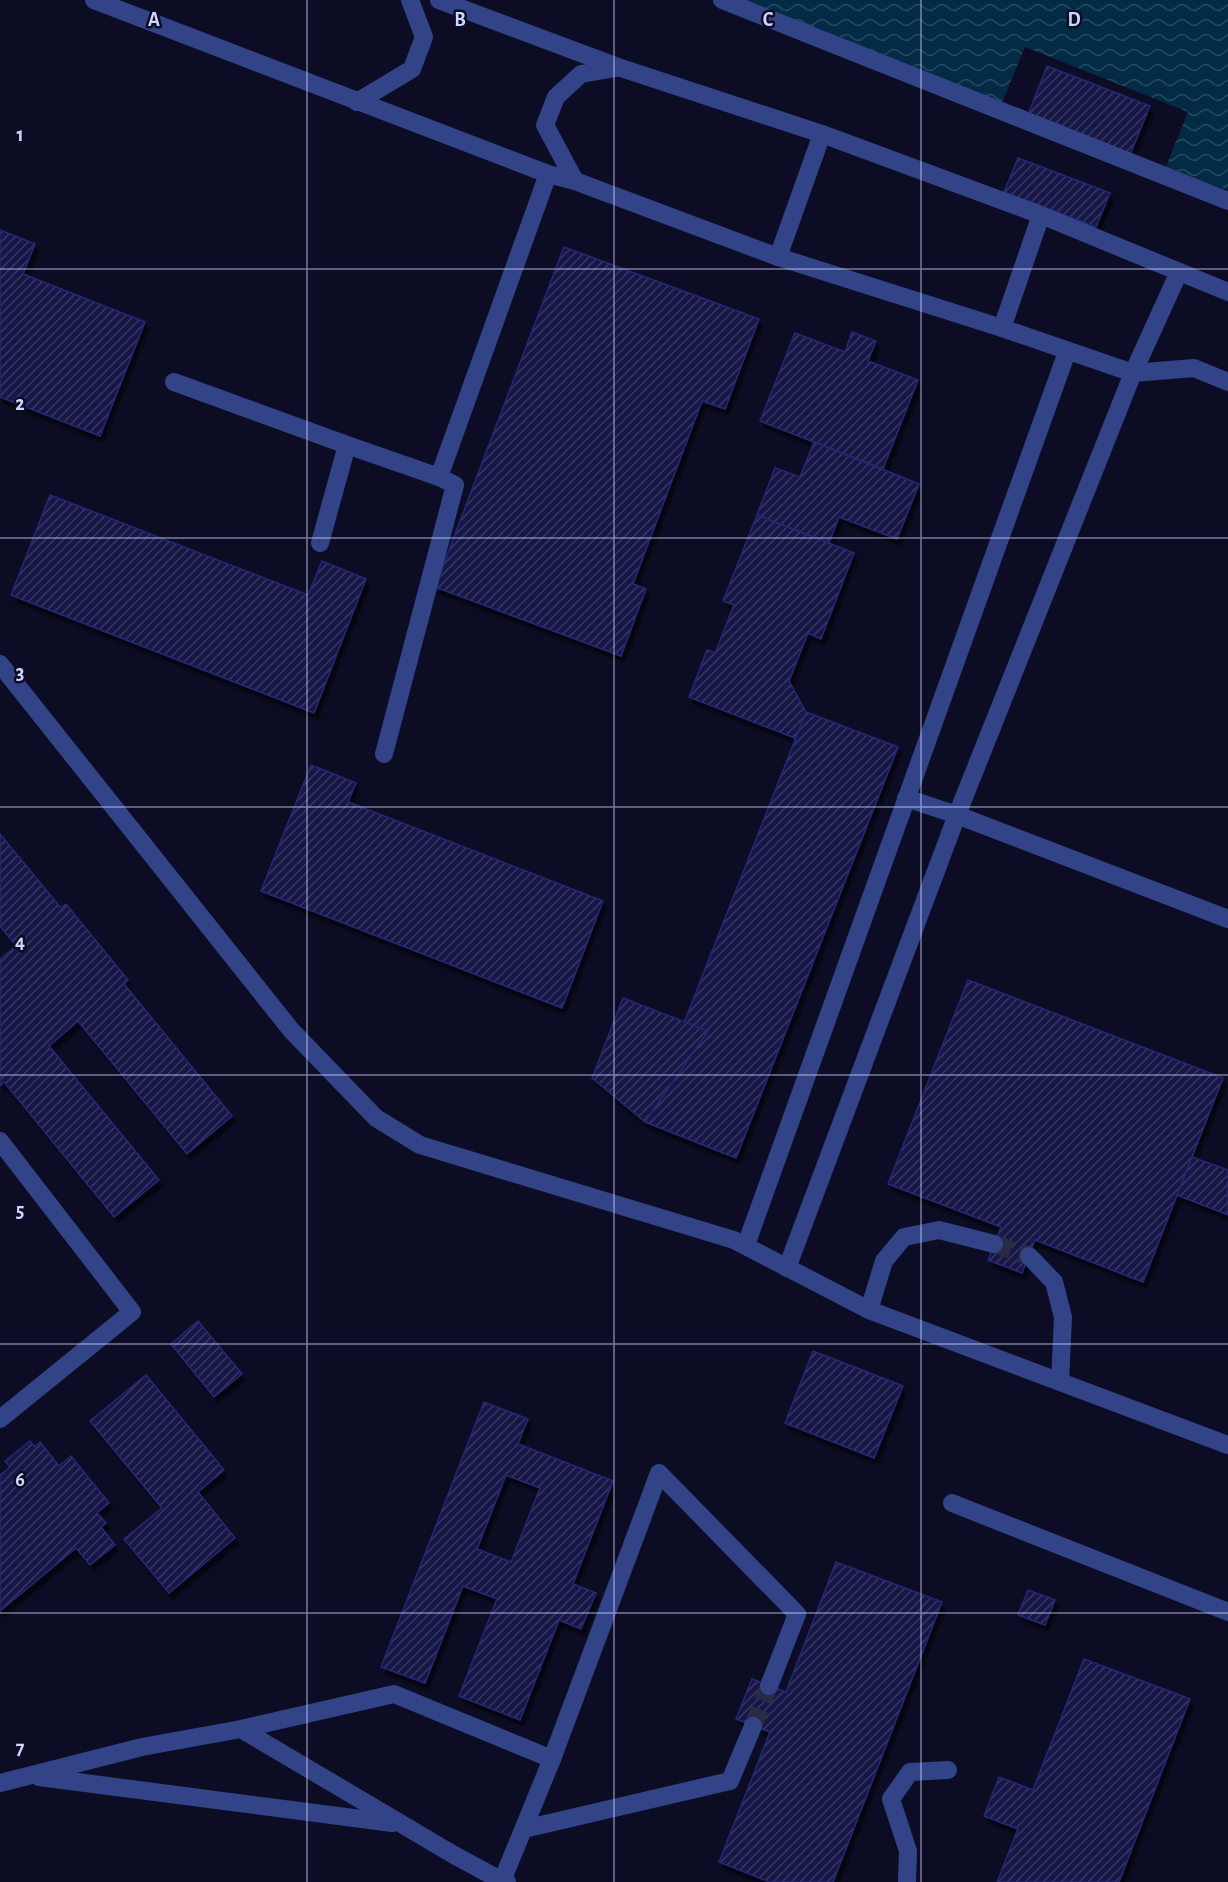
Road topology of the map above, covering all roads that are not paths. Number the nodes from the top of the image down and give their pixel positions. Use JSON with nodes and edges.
{"nodes":[{"id":1,"x":94,"y":0,"type":"edge"},
{"id":2,"x":410,"y":0,"type":"edge"},
{"id":3,"x":439,"y":0,"type":"edge"},
{"id":4,"x":722,"y":0,"type":"edge"},
{"id":5,"x":618,"y":67,"type":"junction"},
{"id":6,"x":357,"y":102,"type":"junction"},
{"id":7,"x":822,"y":134,"type":"junction"},
{"id":8,"x":548,"y":174,"type":"junction"},
{"id":9,"x":575,"y":182,"type":"junction"},
{"id":10,"x":1228,"y":201,"type":"edge"},
{"id":11,"x":1041,"y":215,"type":"junction"},
{"id":12,"x":777,"y":257,"type":"junction"},
{"id":13,"x":1179,"y":272,"type":"junction"},
{"id":14,"x":1228,"y":292,"type":"edge"},
{"id":15,"x":1002,"y":328,"type":"junction"},
{"id":16,"x":1067,"y":352,"type":"junction"},
{"id":17,"x":1133,"y":373,"type":"junction"},
{"id":18,"x":174,"y":382,"type":"dead end"},
{"id":19,"x":1228,"y":382,"type":"edge"},
{"id":20,"x":347,"y":445,"type":"junction"},
{"id":21,"x":438,"y":477,"type":"junction"},
{"id":22,"x":320,"y":543,"type":"dead end"},
{"id":23,"x":0,"y":664,"type":"edge"},
{"id":24,"x":384,"y":754,"type":"dead end"},
{"id":25,"x":906,"y":798,"type":"junction"},
{"id":26,"x":957,"y":815,"type":"junction"},
{"id":27,"x":1228,"y":919,"type":"edge"},
{"id":28,"x":0,"y":1141,"type":"edge"},
{"id":29,"x":994,"y":1244,"type":"tunnel mouth"},
{"id":30,"x":746,"y":1245,"type":"junction"},
{"id":31,"x":1029,"y":1256,"type":"tunnel mouth"},
{"id":32,"x":788,"y":1268,"type":"junction"},
{"id":33,"x":868,"y":1310,"type":"junction"},
{"id":34,"x":1060,"y":1382,"type":"junction"},
{"id":35,"x":0,"y":1419,"type":"edge"},
{"id":36,"x":1228,"y":1427,"type":"edge"},
{"id":37,"x":1207,"y":1437,"type":"junction"},
{"id":38,"x":1228,"y":1444,"type":"edge"},
{"id":39,"x":952,"y":1503,"type":"dead end"},
{"id":40,"x":1228,"y":1612,"type":"edge"},
{"id":41,"x":769,"y":1686,"type":"tunnel mouth"},
{"id":42,"x":753,"y":1726,"type":"tunnel mouth"},
{"id":43,"x":241,"y":1730,"type":"junction"},
{"id":44,"x":552,"y":1759,"type":"junction"},
{"id":45,"x":948,"y":1770,"type":"dead end"},
{"id":46,"x":29,"y":1776,"type":"junction"},
{"id":47,"x":0,"y":1783,"type":"edge"},
{"id":48,"x":400,"y":1824,"type":"junction"},
{"id":49,"x":524,"y":1829,"type":"junction"},
{"id":50,"x":502,"y":1881,"type":"edge"},
{"id":51,"x":507,"y":1882,"type":"edge"},
{"id":52,"x":907,"y":1882,"type":"edge"}],
"edges":[{"from":1,"to":6,"type":"lane"},
{"from":2,"to":6,"type":"lane"},
{"from":3,"to":5,"type":"lane"},
{"from":4,"to":10,"type":"lane"},
{"from":5,"to":7,"type":"lane"},
{"from":5,"to":9,"type":"lane"},
{"from":6,"to":8,"type":"lane"},
{"from":7,"to":11,"type":"lane"},
{"from":7,"to":12,"type":"lane"},
{"from":8,"to":9,"type":"lane"},
{"from":8,"to":21,"type":"lane"},
{"from":9,"to":12,"type":"lane"},
{"from":11,"to":13,"type":"lane"},
{"from":11,"to":15,"type":"lane"},
{"from":12,"to":15,"type":"lane"},
{"from":13,"to":14,"type":"lane"},
{"from":13,"to":17,"type":"lane"},
{"from":15,"to":16,"type":"lane"},
{"from":16,"to":17,"type":"lane"},
{"from":16,"to":25,"type":"lane"},
{"from":17,"to":19,"type":"lane"},
{"from":17,"to":26,"type":"lane"},
{"from":18,"to":20,"type":"lane"},
{"from":20,"to":21,"type":"lane"},
{"from":20,"to":22,"type":"lane"},
{"from":21,"to":24,"type":"lane"},
{"from":23,"to":30,"type":"lane"},
{"from":25,"to":26,"type":"lane"},
{"from":25,"to":30,"type":"lane"},
{"from":26,"to":27,"type":"lane"},
{"from":26,"to":32,"type":"lane"},
{"from":28,"to":35,"type":"lane"},
{"from":29,"to":33,"type":"lane"},
{"from":30,"to":32,"type":"lane"},
{"from":31,"to":34,"type":"lane"},
{"from":32,"to":33,"type":"lane"},
{"from":33,"to":34,"type":"lane"},
{"from":34,"to":37,"type":"lane"},
{"from":36,"to":37,"type":"lane"},
{"from":37,"to":38,"type":"lane"},
{"from":39,"to":40,"type":"lane"},
{"from":41,"to":44,"type":"lane"},
{"from":42,"to":49,"type":"lane"},
{"from":43,"to":44,"type":"lane"},
{"from":43,"to":46,"type":"lane"},
{"from":43,"to":48,"type":"lane"},
{"from":44,"to":49,"type":"lane"},
{"from":45,"to":52,"type":"lane"},
{"from":46,"to":47,"type":"lane"},
{"from":46,"to":48,"type":"lane"},
{"from":48,"to":50,"type":"lane"},
{"from":49,"to":50,"type":"lane"},
{"from":50,"to":51,"type":"lane"}]}
